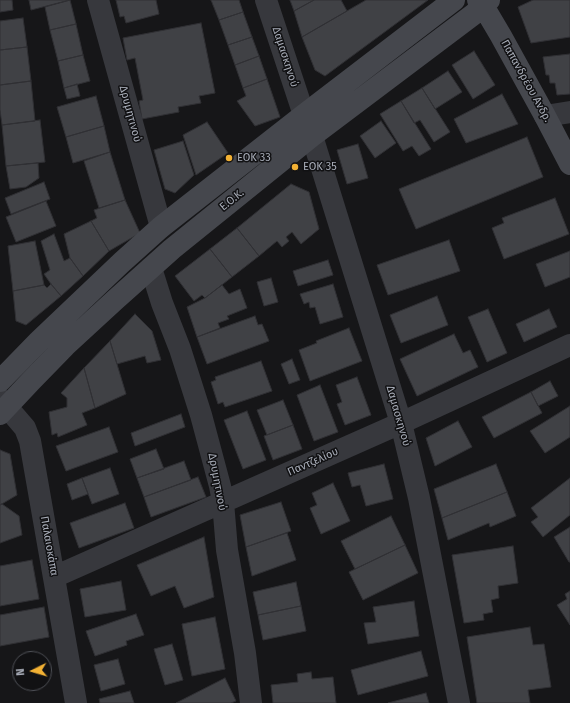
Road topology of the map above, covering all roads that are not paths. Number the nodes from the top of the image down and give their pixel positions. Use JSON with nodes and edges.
{"nodes":[{"id":1,"x":98,"y":0,"type":"edge"},
{"id":2,"x":266,"y":0,"type":"edge"},
{"id":3,"x":454,"y":0,"type":"edge"},
{"id":4,"x":483,"y":2,"type":"edge"},
{"id":5,"x":570,"y":112,"type":"edge"},
{"id":6,"x":304,"y":115,"type":"junction"},
{"id":7,"x":545,"y":116,"type":"junction"},
{"id":8,"x":312,"y":136,"type":"junction"},
{"id":9,"x":570,"y":164,"type":"edge"},
{"id":10,"x":161,"y":227,"type":"junction"},
{"id":11,"x":151,"y":268,"type":"junction"},
{"id":12,"x":570,"y":345,"type":"edge"},
{"id":13,"x":0,"y":381,"type":"edge"},
{"id":14,"x":2,"y":407,"type":"edge"},
{"id":15,"x":401,"y":423,"type":"junction"},
{"id":16,"x":223,"y":502,"type":"junction"},
{"id":17,"x":54,"y":577,"type":"junction"},
{"id":18,"x":74,"y":703,"type":"edge"},
{"id":19,"x":251,"y":703,"type":"edge"},
{"id":20,"x":459,"y":703,"type":"edge"}],
"edges":[{"from":1,"to":10,"type":"street","name":"Δρυμητινού"},
{"from":2,"to":6,"type":"street","name":"Δαμασκηνού"},
{"from":3,"to":6,"type":"main road","name":"Ε.Ο.Κ."},
{"from":4,"to":7,"type":"main road","name":"Παπανδρέου Ανδρ."},
{"from":4,"to":8,"type":"main road","name":"Ε.Ο.Κ."},
{"from":5,"to":7,"type":"street"},
{"from":6,"to":10,"type":"main road","name":"Ε.Ο.Κ."},
{"from":7,"to":9,"type":"main road","name":"Παπανδρέου Ανδρ."},
{"from":8,"to":11,"type":"main road","name":"Ε.Ο.Κ."},
{"from":8,"to":15,"type":"street","name":"Δαμασκηνού"},
{"from":10,"to":13,"type":"main road","name":"Ε.Ο.Κ."},
{"from":11,"to":14,"type":"main road","name":"Ε.Ο.Κ."},
{"from":11,"to":16,"type":"street","name":"Δρυμητινού"},
{"from":12,"to":15,"type":"street","name":"Παντζελίου"},
{"from":14,"to":17,"type":"street","name":"Παλαιοκάπα"},
{"from":15,"to":16,"type":"street","name":"Παντζελίου"},
{"from":15,"to":20,"type":"street","name":"Δαμασκηνού"},
{"from":16,"to":17,"type":"street","name":"Παντζελίου"},
{"from":16,"to":19,"type":"street","name":"Δρυμητινού"},
{"from":17,"to":18,"type":"street","name":"Παλαιοκάπα"}]}
